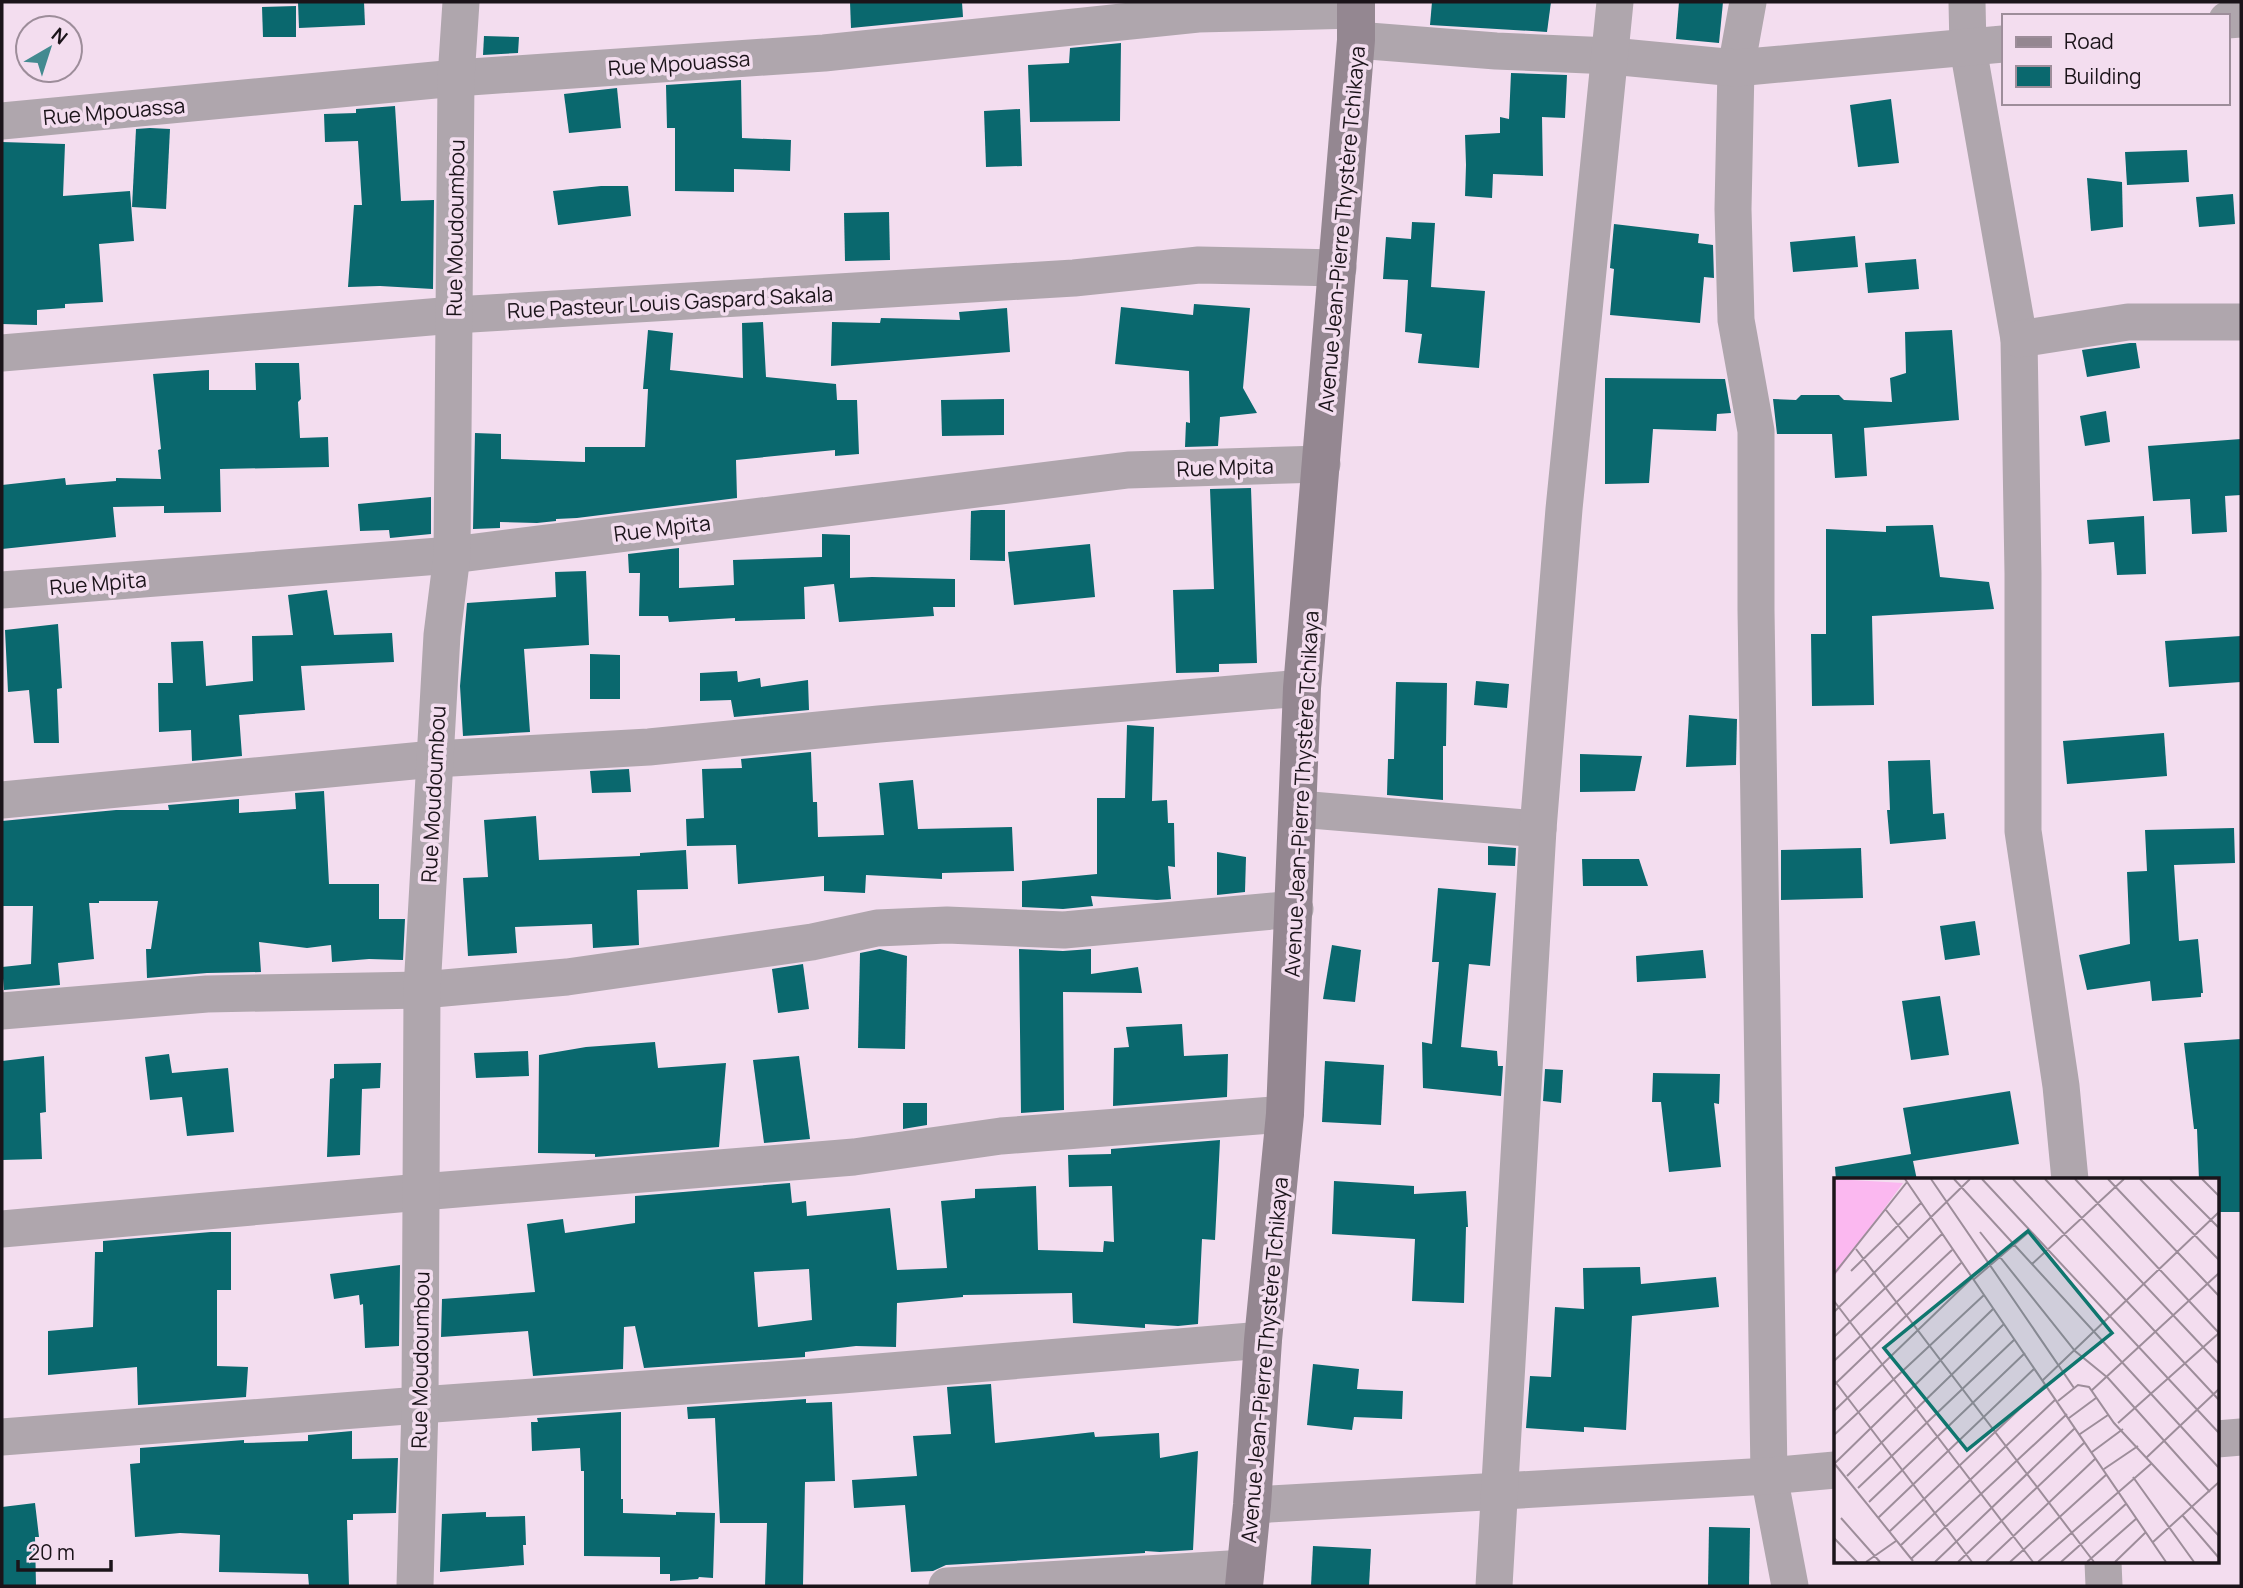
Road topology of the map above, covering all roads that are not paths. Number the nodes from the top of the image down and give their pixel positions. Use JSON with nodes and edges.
{"nodes":[{"id":1,"x":461,"y":2,"type":"edge"},
{"id":2,"x":1615,"y":2,"type":"edge"},
{"id":3,"x":1748,"y":2,"type":"edge"},
{"id":4,"x":1967,"y":2,"type":"edge"},
{"id":5,"x":1356,"y":17,"type":"edge"},
{"id":6,"x":1986,"y":46,"type":"edge"},
{"id":7,"x":1611,"y":56,"type":"junction"},
{"id":8,"x":1736,"y":68,"type":"junction"},
{"id":9,"x":456,"y":78,"type":"junction"},
{"id":10,"x":2,"y":121,"type":"edge"},
{"id":11,"x":1338,"y":268,"type":"junction"},
{"id":12,"x":454,"y":315,"type":"junction"},
{"id":13,"x":2241,"y":323,"type":"edge"},
{"id":14,"x":2019,"y":340,"type":"junction"},
{"id":15,"x":2,"y":354,"type":"edge"},
{"id":16,"x":1322,"y":464,"type":"junction"},
{"id":17,"x":452,"y":555,"type":"junction"},
{"id":18,"x":2,"y":590,"type":"edge"},
{"id":19,"x":1303,"y":688,"type":"junction"},
{"id":20,"x":434,"y":759,"type":"junction"},
{"id":21,"x":2,"y":800,"type":"edge"},
{"id":22,"x":1299,"y":809,"type":"junction"},
{"id":23,"x":1538,"y":829,"type":"junction"},
{"id":24,"x":1295,"y":909,"type":"junction"},
{"id":25,"x":422,"y":990,"type":"junction"},
{"id":26,"x":2,"y":1011,"type":"edge"},
{"id":27,"x":1285,"y":1114,"type":"junction"},
{"id":28,"x":2070,"y":1178,"type":"edge"},
{"id":29,"x":421,"y":1192,"type":"junction"},
{"id":30,"x":2,"y":1229,"type":"edge"},
{"id":31,"x":1263,"y":1340,"type":"junction"},
{"id":32,"x":420,"y":1405,"type":"junction"},
{"id":33,"x":2,"y":1437,"type":"edge"},
{"id":34,"x":2241,"y":1437,"type":"edge"},
{"id":35,"x":2218,"y":1439,"type":"edge"},
{"id":36,"x":1834,"y":1470,"type":"edge"},
{"id":37,"x":1769,"y":1476,"type":"junction"},
{"id":38,"x":1501,"y":1492,"type":"junction"},
{"id":39,"x":1252,"y":1505,"type":"junction"},
{"id":40,"x":2102,"y":1564,"type":"edge"},
{"id":41,"x":1245,"y":1577,"type":"edge"},
{"id":42,"x":415,"y":1586,"type":"edge"},
{"id":43,"x":947,"y":1586,"type":"edge"},
{"id":44,"x":1494,"y":1586,"type":"edge"},
{"id":45,"x":1790,"y":1586,"type":"edge"},
{"id":46,"x":2104,"y":1586,"type":"edge"}],
"edges":[{"from":1,"to":9,"type":"street","name":"Rue Moudoumbou"},
{"from":2,"to":7,"type":"street"},
{"from":3,"to":8,"type":"street"},
{"from":4,"to":6,"type":"street"},
{"from":5,"to":7,"type":"street","name":"Rue Mpouassa"},
{"from":5,"to":9,"type":"street","name":"Rue Mpouassa"},
{"from":5,"to":11,"type":"street","name":"Avenue Jean-Pierre Thystère Tchikaya"},
{"from":6,"to":8,"type":"street","name":"Rue Mpouassa"},
{"from":6,"to":14,"type":"street"},
{"from":7,"to":8,"type":"street","name":"Rue Mpouassa"},
{"from":7,"to":23,"type":"street"},
{"from":8,"to":37,"type":"street"},
{"from":9,"to":10,"type":"street","name":"Rue Mpouassa"},
{"from":9,"to":12,"type":"street","name":"Rue Moudoumbou"},
{"from":11,"to":12,"type":"street","name":"Rue Pasteur Louis Gaspard Sakala"},
{"from":11,"to":16,"type":"street","name":"Avenue Jean-Pierre Thystère Tchikaya"},
{"from":12,"to":15,"type":"street","name":"Rue Pasteur Louis Gaspard Sakala"},
{"from":12,"to":17,"type":"street","name":"Rue Moudoumbou"},
{"from":13,"to":14,"type":"street"},
{"from":14,"to":28,"type":"street"},
{"from":16,"to":17,"type":"street","name":"Rue Mpita"},
{"from":16,"to":19,"type":"street","name":"Avenue Jean-Pierre Thystère Tchikaya"},
{"from":17,"to":18,"type":"street","name":"Rue Mpita"},
{"from":17,"to":20,"type":"street","name":"Rue Moudoumbou"},
{"from":19,"to":20,"type":"street"},
{"from":19,"to":22,"type":"street","name":"Avenue Jean-Pierre Thystère Tchikaya"},
{"from":20,"to":21,"type":"street"},
{"from":20,"to":25,"type":"street","name":"Rue Moudoumbou"},
{"from":22,"to":23,"type":"street"},
{"from":22,"to":24,"type":"street","name":"Avenue Jean-Pierre Thystère Tchikaya"},
{"from":23,"to":38,"type":"street"},
{"from":24,"to":25,"type":"street"},
{"from":24,"to":27,"type":"street","name":"Avenue Jean-Pierre Thystère Tchikaya"},
{"from":25,"to":26,"type":"street"},
{"from":25,"to":29,"type":"street","name":"Rue Moudoumbou"},
{"from":27,"to":29,"type":"street"},
{"from":27,"to":31,"type":"street","name":"Avenue Jean-Pierre Thystère Tchikaya"},
{"from":29,"to":30,"type":"street"},
{"from":29,"to":32,"type":"street","name":"Rue Moudoumbou"},
{"from":31,"to":32,"type":"street"},
{"from":31,"to":39,"type":"street","name":"Avenue Jean-Pierre Thystère Tchikaya"},
{"from":32,"to":33,"type":"street"},
{"from":32,"to":42,"type":"street","name":"Rue Moudoumbou"},
{"from":34,"to":35,"type":"street"},
{"from":36,"to":37,"type":"street"},
{"from":37,"to":38,"type":"street"},
{"from":37,"to":45,"type":"street"},
{"from":38,"to":39,"type":"street"},
{"from":38,"to":44,"type":"street"},
{"from":39,"to":41,"type":"street","name":"Avenue Jean-Pierre Thystère Tchikaya"},
{"from":40,"to":46,"type":"street"},
{"from":41,"to":43,"type":"street"}]}
